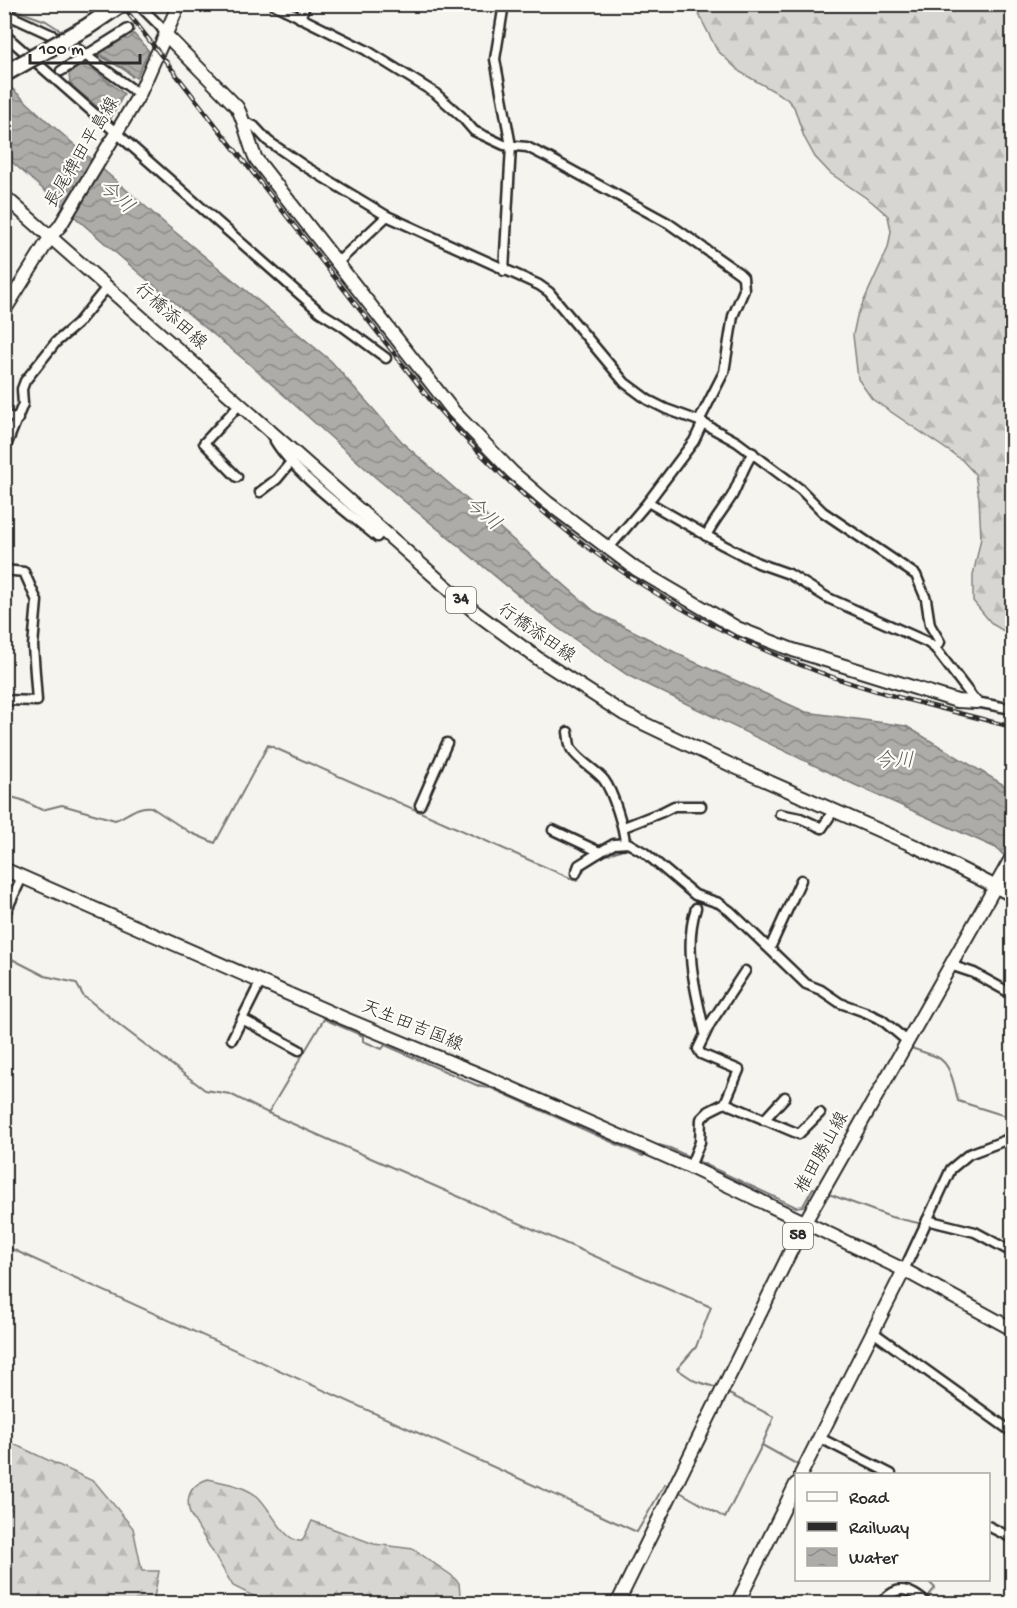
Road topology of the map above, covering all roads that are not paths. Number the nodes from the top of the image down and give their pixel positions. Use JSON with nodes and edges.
{"nodes":[{"id":1,"x":122,"y":4,"type":"edge"},
{"id":2,"x":138,"y":4,"type":"edge"},
{"id":3,"x":179,"y":4,"type":"edge"},
{"id":4,"x":273,"y":4,"type":"edge"},
{"id":5,"x":306,"y":4,"type":"edge"},
{"id":6,"x":504,"y":4,"type":"edge"},
{"id":7,"x":4,"y":14,"type":"edge"},
{"id":8,"x":300,"y":18,"type":"junction"},
{"id":9,"x":128,"y":29,"type":"dead end"},
{"id":10,"x":4,"y":34,"type":"edge"},
{"id":11,"x":166,"y":35,"type":"junction"},
{"id":12,"x":86,"y":55,"type":"junction"},
{"id":13,"x":61,"y":71,"type":"dead end"},
{"id":14,"x":4,"y":74,"type":"edge"},
{"id":15,"x":139,"y":94,"type":"junction"},
{"id":16,"x":244,"y":123,"type":"junction"},
{"id":17,"x":115,"y":136,"type":"junction"},
{"id":18,"x":248,"y":139,"type":"junction"},
{"id":19,"x":268,"y":141,"type":"junction"},
{"id":20,"x":511,"y":146,"type":"junction"},
{"id":21,"x":6,"y":202,"type":"edge"},
{"id":22,"x":387,"y":216,"type":"junction"},
{"id":23,"x":51,"y":236,"type":"junction"},
{"id":24,"x":337,"y":263,"type":"junction"},
{"id":25,"x":504,"y":270,"type":"junction"},
{"id":26,"x":108,"y":286,"type":"junction"},
{"id":27,"x":4,"y":311,"type":"edge"},
{"id":28,"x":386,"y":358,"type":"dead end"},
{"id":29,"x":240,"y":404,"type":"junction"},
{"id":30,"x":4,"y":416,"type":"edge"},
{"id":31,"x":18,"y":419,"type":"junction"},
{"id":32,"x":701,"y":421,"type":"junction"},
{"id":33,"x":278,"y":437,"type":"junction"},
{"id":34,"x":4,"y":451,"type":"edge"},
{"id":35,"x":753,"y":453,"type":"junction"},
{"id":36,"x":291,"y":462,"type":"junction"},
{"id":37,"x":237,"y":477,"type":"dead end"},
{"id":38,"x":260,"y":492,"type":"dead end"},
{"id":39,"x":648,"y":502,"type":"junction"},
{"id":40,"x":383,"y":530,"type":"junction"},
{"id":41,"x":706,"y":536,"type":"junction"},
{"id":42,"x":608,"y":549,"type":"junction"},
{"id":43,"x":4,"y":570,"type":"edge"},
{"id":44,"x":935,"y":648,"type":"junction"},
{"id":45,"x":4,"y":700,"type":"edge"},
{"id":46,"x":976,"y":702,"type":"junction"},
{"id":47,"x":1012,"y":709,"type":"edge"},
{"id":48,"x":567,"y":732,"type":"dead end"},
{"id":49,"x":447,"y":743,"type":"dead end"},
{"id":50,"x":420,"y":805,"type":"dead end"},
{"id":51,"x":701,"y":806,"type":"dead end"},
{"id":52,"x":834,"y":810,"type":"junction"},
{"id":53,"x":780,"y":814,"type":"dead end"},
{"id":54,"x":624,"y":827,"type":"junction"},
{"id":55,"x":553,"y":830,"type":"dead end"},
{"id":56,"x":625,"y":843,"type":"junction"},
{"id":57,"x":600,"y":852,"type":"junction"},
{"id":58,"x":1012,"y":857,"type":"edge"},
{"id":59,"x":4,"y":869,"type":"edge"},
{"id":60,"x":576,"y":873,"type":"dead end"},
{"id":61,"x":22,"y":877,"type":"junction"},
{"id":62,"x":801,"y":880,"type":"dead end"},
{"id":63,"x":998,"y":883,"type":"junction"},
{"id":64,"x":1012,"y":895,"type":"edge"},
{"id":65,"x":696,"y":908,"type":"dead end"},
{"id":66,"x":4,"y":916,"type":"edge"},
{"id":67,"x":770,"y":948,"type":"junction"},
{"id":68,"x":950,"y":965,"type":"junction"},
{"id":69,"x":745,"y":971,"type":"dead end"},
{"id":70,"x":261,"y":981,"type":"junction"},
{"id":71,"x":1012,"y":994,"type":"edge"},
{"id":72,"x":242,"y":1019,"type":"junction"},
{"id":73,"x":705,"y":1033,"type":"junction"},
{"id":74,"x":232,"y":1039,"type":"dead end"},
{"id":75,"x":907,"y":1041,"type":"junction"},
{"id":76,"x":299,"y":1050,"type":"dead end"},
{"id":77,"x":785,"y":1097,"type":"dead end"},
{"id":78,"x":725,"y":1103,"type":"junction"},
{"id":79,"x":820,"y":1113,"type":"dead end"},
{"id":80,"x":764,"y":1120,"type":"junction"},
{"id":81,"x":1010,"y":1140,"type":"edge"},
{"id":82,"x":690,"y":1167,"type":"junction"},
{"id":83,"x":927,"y":1220,"type":"junction"},
{"id":84,"x":805,"y":1222,"type":"junction"},
{"id":85,"x":1012,"y":1251,"type":"edge"},
{"id":86,"x":904,"y":1270,"type":"junction"},
{"id":87,"x":1012,"y":1329,"type":"edge"},
{"id":88,"x":873,"y":1332,"type":"junction"},
{"id":89,"x":1012,"y":1432,"type":"edge"},
{"id":90,"x":820,"y":1438,"type":"junction"},
{"id":91,"x":802,"y":1473,"type":"edge"},
{"id":92,"x":889,"y":1473,"type":"edge"},
{"id":93,"x":795,"y":1486,"type":"edge"},
{"id":94,"x":990,"y":1527,"type":"edge"},
{"id":95,"x":1012,"y":1538,"type":"edge"},
{"id":96,"x":617,"y":1604,"type":"edge"},
{"id":97,"x":736,"y":1604,"type":"edge"},
{"id":98,"x":880,"y":1604,"type":"edge"},
{"id":99,"x":928,"y":1604,"type":"edge"}],
"edges":[{"from":1,"to":14,"type":"highway","bridge":true},
{"from":2,"to":11,"type":"street"},
{"from":3,"to":11,"type":"main road","name":"長尾稗田平島線"},
{"from":4,"to":8,"type":"street"},
{"from":5,"to":8,"type":"street"},
{"from":6,"to":20,"type":"street"},
{"from":7,"to":12,"type":"street"},
{"from":8,"to":20,"type":"street"},
{"from":9,"to":12,"type":"street"},
{"from":10,"to":17,"type":"street"},
{"from":11,"to":15,"type":"main road","name":"長尾稗田平島線"},
{"from":11,"to":16,"type":"main road"},
{"from":12,"to":13,"type":"street"},
{"from":12,"to":15,"type":"street"},
{"from":15,"to":17,"type":"main road","name":"長尾稗田平島線"},
{"from":16,"to":18,"type":"main road"},
{"from":16,"to":19,"type":"street"},
{"from":17,"to":23,"type":"main road","name":"長尾稗田平島線"},
{"from":17,"to":28,"type":"street"},
{"from":18,"to":19,"type":"street"},
{"from":18,"to":24,"type":"main road"},
{"from":19,"to":22,"type":"street"},
{"from":20,"to":25,"type":"street"},
{"from":20,"to":32,"type":"street"},
{"from":21,"to":23,"type":"main road","name":"行橋添田線","number":"34"},
{"from":22,"to":24,"type":"street"},
{"from":22,"to":25,"type":"street"},
{"from":23,"to":26,"type":"main road","name":"行橋添田線","number":"34"},
{"from":23,"to":27,"type":"main road","name":"長尾稗田平島線"},
{"from":24,"to":42,"type":"main road"},
{"from":25,"to":32,"type":"street"},
{"from":26,"to":29,"type":"main road","name":"行橋添田線","number":"34"},
{"from":26,"to":31,"type":"street"},
{"from":29,"to":33,"type":"main road","name":"行橋添田線","number":"34"},
{"from":29,"to":37,"type":"street"},
{"from":30,"to":31,"type":"street"},
{"from":31,"to":34,"type":"street"},
{"from":32,"to":35,"type":"street"},
{"from":32,"to":39,"type":"street"},
{"from":33,"to":36,"type":"street"},
{"from":33,"to":40,"type":"main road","name":"行橋添田線","number":"34"},
{"from":35,"to":41,"type":"street"},
{"from":35,"to":44,"type":"street"},
{"from":36,"to":38,"type":"street"},
{"from":36,"to":40,"type":"street"},
{"from":39,"to":41,"type":"street"},
{"from":39,"to":42,"type":"street"},
{"from":40,"to":52,"type":"main road","name":"行橋添田線","number":"34"},
{"from":41,"to":44,"type":"street"},
{"from":42,"to":46,"type":"main road"},
{"from":43,"to":45,"type":"street"},
{"from":44,"to":46,"type":"street"},
{"from":46,"to":47,"type":"street"},
{"from":48,"to":54,"type":"street"},
{"from":49,"to":50,"type":"street"},
{"from":51,"to":54,"type":"street"},
{"from":52,"to":53,"type":"street"},
{"from":52,"to":63,"type":"main road","name":"行橋添田線","number":"34"},
{"from":54,"to":56,"type":"street"},
{"from":55,"to":57,"type":"street"},
{"from":56,"to":57,"type":"street"},
{"from":56,"to":67,"type":"street"},
{"from":57,"to":60,"type":"street"},
{"from":58,"to":63,"type":"main road","name":"椎田勝山線","number":"58"},
{"from":59,"to":61,"type":"main road","name":"天生田吉国線"},
{"from":61,"to":66,"type":"street"},
{"from":61,"to":70,"type":"main road","name":"天生田吉国線"},
{"from":62,"to":67,"type":"street"},
{"from":63,"to":64,"type":"main road","name":"行橋添田線","number":"34"},
{"from":63,"to":68,"type":"main road","name":"椎田勝山線","number":"58"},
{"from":65,"to":73,"type":"street"},
{"from":67,"to":75,"type":"street"},
{"from":68,"to":71,"type":"street"},
{"from":68,"to":75,"type":"main road","name":"椎田勝山線","number":"58"},
{"from":69,"to":73,"type":"street"},
{"from":70,"to":72,"type":"street"},
{"from":70,"to":82,"type":"main road","name":"天生田吉国線"},
{"from":72,"to":74,"type":"street"},
{"from":72,"to":76,"type":"street"},
{"from":73,"to":78,"type":"street"},
{"from":75,"to":84,"type":"main road","name":"椎田勝山線","number":"58"},
{"from":77,"to":80,"type":"street"},
{"from":78,"to":80,"type":"street"},
{"from":78,"to":82,"type":"street"},
{"from":79,"to":80,"type":"street"},
{"from":81,"to":83,"type":"street"},
{"from":82,"to":84,"type":"main road","name":"天生田吉国線"},
{"from":83,"to":85,"type":"street"},
{"from":83,"to":86,"type":"street"},
{"from":84,"to":86,"type":"main road","name":"天生田吉国線"},
{"from":84,"to":96,"type":"main road","name":"椎田勝山線","number":"58"},
{"from":86,"to":87,"type":"main road","name":"天生田吉国線"},
{"from":86,"to":88,"type":"main road"},
{"from":88,"to":89,"type":"street"},
{"from":88,"to":90,"type":"main road"},
{"from":90,"to":91,"type":"main road"},
{"from":90,"to":92,"type":"street"},
{"from":93,"to":97,"type":"main road"},
{"from":94,"to":95,"type":"street"},
{"from":98,"to":99,"type":"street"}]}
